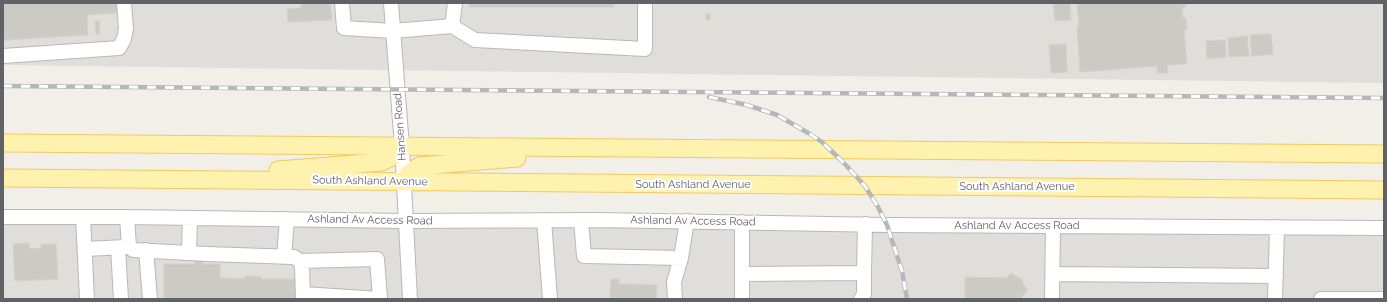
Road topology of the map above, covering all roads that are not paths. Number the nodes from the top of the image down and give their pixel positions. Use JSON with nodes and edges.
{"nodes":[{"id":1,"x":124,"y":3,"type":"edge"},
{"id":2,"x":342,"y":3,"type":"edge"},
{"id":3,"x":391,"y":3,"type":"edge"},
{"id":4,"x":455,"y":3,"type":"edge"},
{"id":5,"x":645,"y":3,"type":"edge"},
{"id":6,"x":452,"y":26,"type":"junction"},
{"id":7,"x":393,"y":31,"type":"junction"},
{"id":8,"x":3,"y":56,"type":"edge"},
{"id":9,"x":3,"y":143,"type":"edge"},
{"id":10,"x":402,"y":147,"type":"junction"},
{"id":11,"x":564,"y":148,"type":"junction"},
{"id":12,"x":1384,"y":154,"type":"edge"},
{"id":13,"x":3,"y":178,"type":"edge"},
{"id":14,"x":200,"y":179,"type":"junction"},
{"id":15,"x":403,"y":182,"type":"junction"},
{"id":16,"x":1384,"y":190,"type":"edge"},
{"id":17,"x":3,"y":217,"type":"edge"},
{"id":18,"x":83,"y":217,"type":"junction"},
{"id":19,"x":127,"y":217,"type":"junction"},
{"id":20,"x":190,"y":218,"type":"junction"},
{"id":21,"x":287,"y":219,"type":"junction"},
{"id":22,"x":544,"y":220,"type":"junction"},
{"id":23,"x":582,"y":220,"type":"junction"},
{"id":24,"x":405,"y":221,"type":"junction"},
{"id":25,"x":687,"y":221,"type":"junction"},
{"id":26,"x":742,"y":222,"type":"junction"},
{"id":27,"x":865,"y":224,"type":"junction"},
{"id":28,"x":1054,"y":226,"type":"junction"},
{"id":29,"x":1277,"y":227,"type":"junction"},
{"id":30,"x":1384,"y":228,"type":"edge"},
{"id":31,"x":123,"y":247,"type":"junction"},
{"id":32,"x":85,"y":249,"type":"junction"},
{"id":33,"x":146,"y":250,"type":"junction"},
{"id":34,"x":189,"y":253,"type":"junction"},
{"id":35,"x":284,"y":257,"type":"junction"},
{"id":36,"x":681,"y":258,"type":"junction"},
{"id":37,"x":300,"y":261,"type":"junction"},
{"id":38,"x":864,"y":272,"type":"junction"},
{"id":39,"x":742,"y":274,"type":"junction"},
{"id":40,"x":1053,"y":274,"type":"junction"},
{"id":41,"x":1276,"y":276,"type":"junction"},
{"id":42,"x":303,"y":297,"type":"edge"},
{"id":43,"x":87,"y":299,"type":"edge"},
{"id":44,"x":121,"y":299,"type":"edge"},
{"id":45,"x":150,"y":299,"type":"edge"},
{"id":46,"x":380,"y":299,"type":"edge"},
{"id":47,"x":410,"y":299,"type":"edge"},
{"id":48,"x":550,"y":299,"type":"edge"},
{"id":49,"x":675,"y":299,"type":"edge"},
{"id":50,"x":742,"y":299,"type":"edge"},
{"id":51,"x":861,"y":299,"type":"edge"},
{"id":52,"x":1052,"y":299,"type":"edge"},
{"id":53,"x":1275,"y":299,"type":"edge"},
{"id":54,"x":1321,"y":299,"type":"edge"},
{"id":55,"x":1384,"y":299,"type":"edge"}],
"edges":[{"from":1,"to":8,"type":"street"},
{"from":2,"to":7,"type":"street"},
{"from":3,"to":7,"type":"street","name":"Hansen Road"},
{"from":4,"to":6,"type":"street"},
{"from":5,"to":6,"type":"street"},
{"from":6,"to":7,"type":"street"},
{"from":7,"to":10,"type":"street","name":"Hansen Road"},
{"from":9,"to":10,"type":"main road"},
{"from":10,"to":11,"type":"main road"},
{"from":10,"to":14,"type":"main road"},
{"from":10,"to":15,"type":"street","name":"Hansen Road"},
{"from":11,"to":12,"type":"main road"},
{"from":11,"to":15,"type":"main road"},
{"from":13,"to":14,"type":"main road","name":"South Ashland Avenue"},
{"from":14,"to":15,"type":"main road","name":"South Ashland Avenue"},
{"from":15,"to":16,"type":"main road","name":"South Ashland Avenue"},
{"from":15,"to":24,"type":"street","name":"Hansen Road"},
{"from":17,"to":18,"type":"street","name":"Ashland Av Access Road"},
{"from":18,"to":19,"type":"street","name":"Ashland Av Access Road"},
{"from":18,"to":32,"type":"street"},
{"from":19,"to":20,"type":"street","name":"Ashland Av Access Road"},
{"from":19,"to":31,"type":"street"},
{"from":20,"to":21,"type":"street","name":"Ashland Av Access Road"},
{"from":20,"to":34,"type":"street"},
{"from":21,"to":24,"type":"street","name":"Ashland Av Access Road"},
{"from":21,"to":35,"type":"street"},
{"from":22,"to":23,"type":"street","name":"Ashland Av Access Road"},
{"from":22,"to":24,"type":"street","name":"Ashland Av Access Road"},
{"from":22,"to":48,"type":"street"},
{"from":23,"to":25,"type":"street","name":"Ashland Av Access Road"},
{"from":23,"to":36,"type":"street"},
{"from":24,"to":47,"type":"street","name":"Hansen Road"},
{"from":25,"to":26,"type":"street","name":"Ashland Av Access Road"},
{"from":25,"to":36,"type":"street"},
{"from":26,"to":27,"type":"street","name":"Ashland Av Access Road"},
{"from":26,"to":39,"type":"street"},
{"from":27,"to":28,"type":"street","name":"Ashland Av Access Road"},
{"from":27,"to":38,"type":"street"},
{"from":28,"to":29,"type":"street","name":"Ashland Av Access Road"},
{"from":28,"to":40,"type":"street"},
{"from":29,"to":30,"type":"street","name":"Ashland Av Access Road"},
{"from":29,"to":41,"type":"street"},
{"from":31,"to":32,"type":"street"},
{"from":31,"to":33,"type":"street"},
{"from":31,"to":44,"type":"street"},
{"from":32,"to":43,"type":"street"},
{"from":33,"to":34,"type":"street"},
{"from":33,"to":45,"type":"street"},
{"from":34,"to":35,"type":"street"},
{"from":35,"to":37,"type":"street"},
{"from":36,"to":49,"type":"street"},
{"from":37,"to":42,"type":"street"},
{"from":37,"to":46,"type":"street"},
{"from":38,"to":39,"type":"street"},
{"from":38,"to":51,"type":"street"},
{"from":39,"to":50,"type":"street"},
{"from":40,"to":41,"type":"street"},
{"from":40,"to":52,"type":"street"},
{"from":41,"to":53,"type":"street"},
{"from":42,"to":46,"type":"street"},
{"from":54,"to":55,"type":"street"}]}
